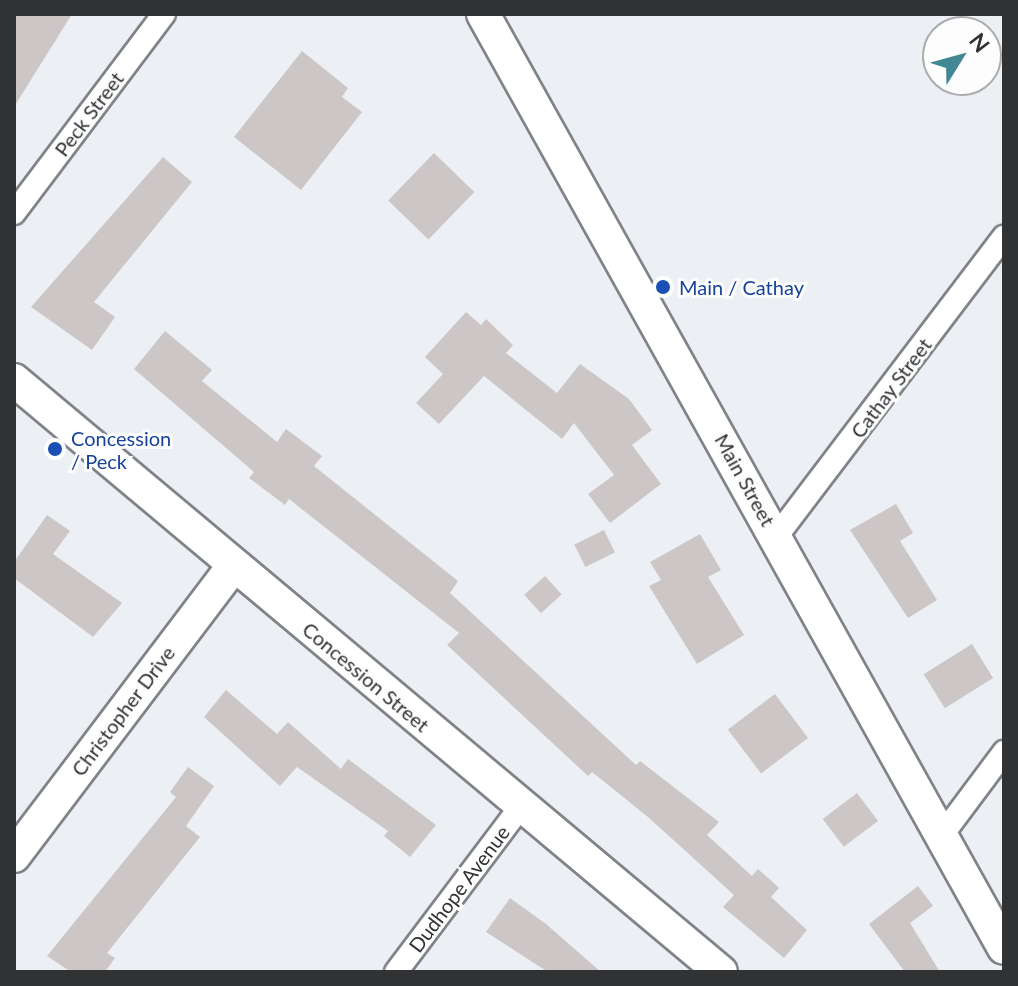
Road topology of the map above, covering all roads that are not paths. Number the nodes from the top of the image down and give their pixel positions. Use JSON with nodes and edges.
{"nodes":[{"id":1,"x":164,"y":14,"type":"edge"},
{"id":2,"x":483,"y":14,"type":"edge"},
{"id":3,"x":14,"y":213,"type":"edge"},
{"id":4,"x":1004,"y":237,"type":"edge"},
{"id":5,"x":14,"y":380,"type":"edge"},
{"id":6,"x":776,"y":537,"type":"junction"},
{"id":7,"x":233,"y":566,"type":"junction"},
{"id":8,"x":1004,"y":752,"type":"edge"},
{"id":9,"x":522,"y":805,"type":"junction"},
{"id":10,"x":942,"y":835,"type":"junction"},
{"id":11,"x":14,"y":856,"type":"edge"},
{"id":12,"x":1004,"y":948,"type":"edge"},
{"id":13,"x":396,"y":972,"type":"edge"},
{"id":14,"x":721,"y":972,"type":"edge"}],
"edges":[{"from":1,"to":3,"type":"street","name":"Peck Street"},
{"from":2,"to":6,"type":"main road","name":"Main Street"},
{"from":4,"to":6,"type":"street","name":"Cathay Street"},
{"from":5,"to":7,"type":"main road","name":"Concession Street"},
{"from":6,"to":10,"type":"main road","name":"Main Street"},
{"from":7,"to":9,"type":"main road","name":"Concession Street"},
{"from":7,"to":11,"type":"main road","name":"Christopher Drive"},
{"from":8,"to":10,"type":"street"},
{"from":9,"to":13,"type":"street","name":"Dudhope Avenue"},
{"from":9,"to":14,"type":"main road","name":"Concession Street"},
{"from":10,"to":12,"type":"main road","name":"Main Street"}]}
